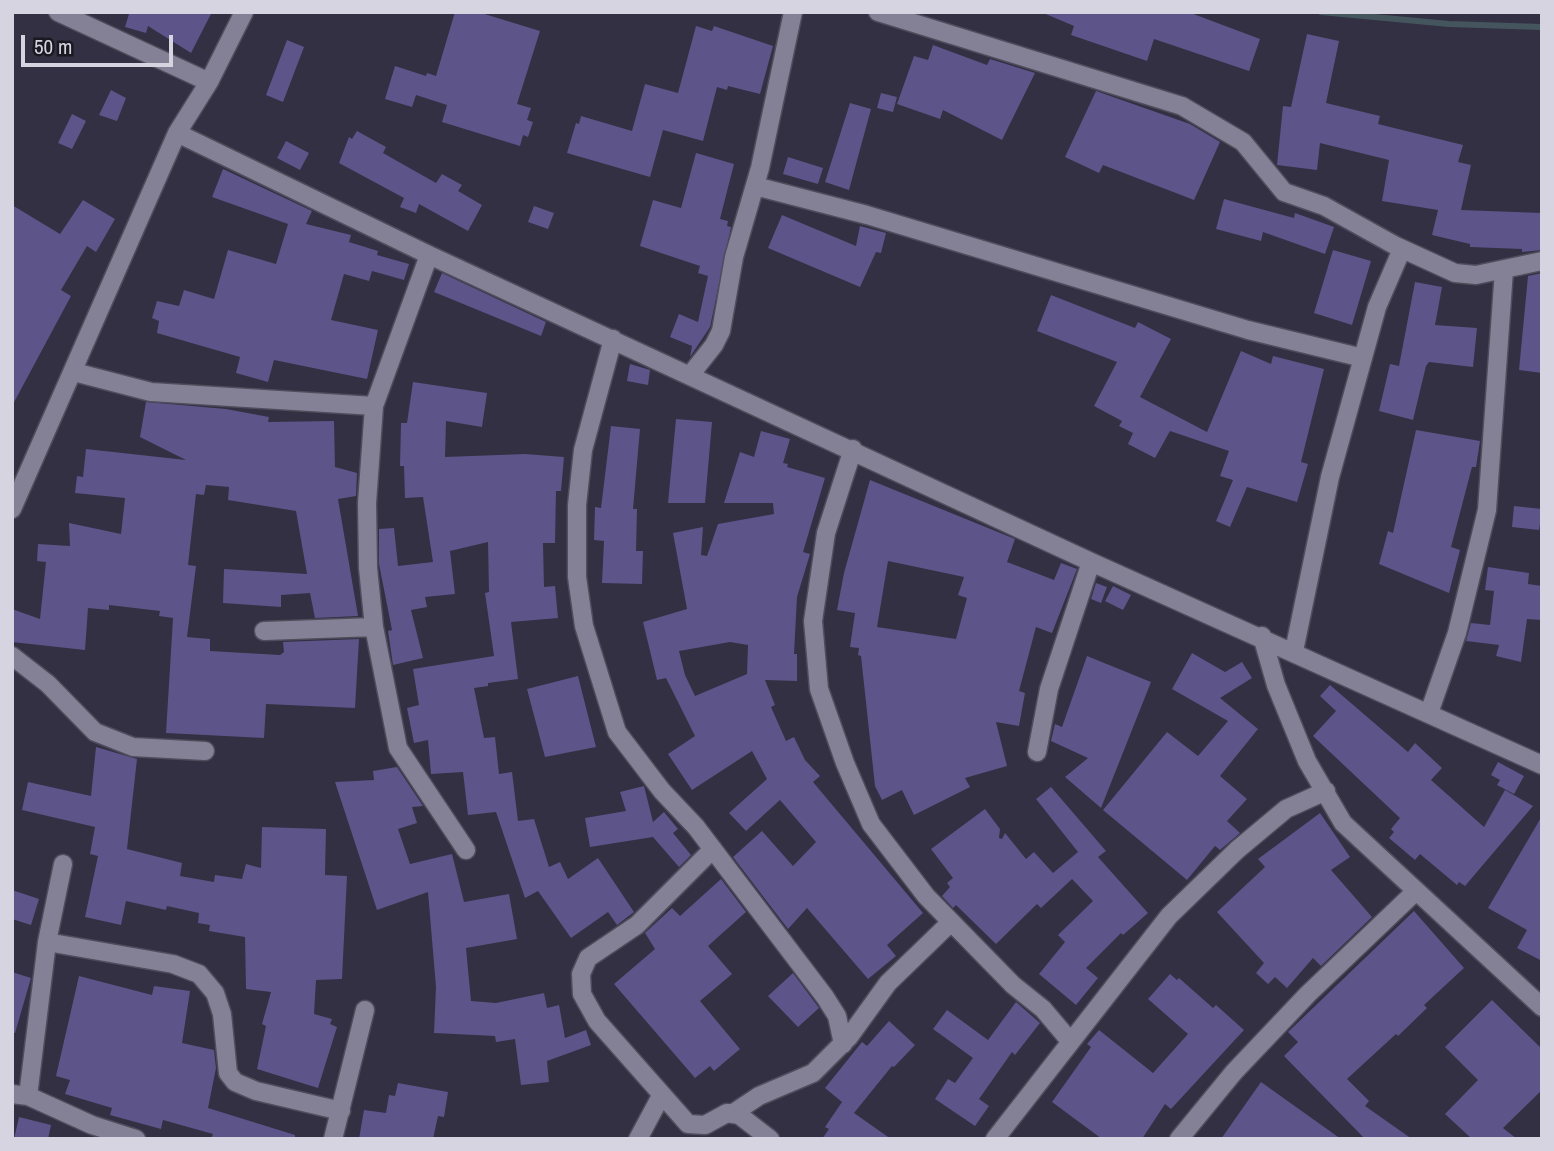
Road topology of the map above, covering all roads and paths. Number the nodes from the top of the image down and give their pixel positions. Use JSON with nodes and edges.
{"nodes":[{"id":1,"x":58,"y":12,"type":"edge"},
{"id":2,"x":244,"y":12,"type":"edge"},
{"id":3,"x":793,"y":12,"type":"edge"},
{"id":4,"x":878,"y":12,"type":"edge"},
{"id":5,"x":209,"y":82,"type":"junction"},
{"id":6,"x":177,"y":133,"type":"junction"},
{"id":7,"x":755,"y":186,"type":"junction"},
{"id":8,"x":1402,"y":249,"type":"junction"},
{"id":9,"x":429,"y":255,"type":"junction"},
{"id":10,"x":1542,"y":261,"type":"edge"},
{"id":11,"x":1504,"y":270,"type":"junction"},
{"id":12,"x":613,"y":339,"type":"junction"},
{"id":13,"x":1363,"y":358,"type":"junction"},
{"id":14,"x":74,"y":372,"type":"junction"},
{"id":15,"x":691,"y":374,"type":"junction"},
{"id":16,"x":374,"y":406,"type":"junction"},
{"id":17,"x":853,"y":449,"type":"junction"},
{"id":18,"x":12,"y":509,"type":"edge"},
{"id":19,"x":1091,"y":562,"type":"junction"},
{"id":20,"x":374,"y":627,"type":"junction"},
{"id":21,"x":264,"y":631,"type":"dead end"},
{"id":22,"x":1262,"y":636,"type":"junction"},
{"id":23,"x":1294,"y":651,"type":"junction"},
{"id":24,"x":12,"y":656,"type":"edge"},
{"id":25,"x":1429,"y":713,"type":"junction"},
{"id":26,"x":205,"y":751,"type":"dead end"},
{"id":27,"x":1037,"y":752,"type":"dead end"},
{"id":28,"x":1542,"y":765,"type":"edge"},
{"id":29,"x":1326,"y":791,"type":"junction"},
{"id":30,"x":713,"y":849,"type":"junction"},
{"id":31,"x":466,"y":850,"type":"dead end"},
{"id":32,"x":63,"y":864,"type":"dead end"},
{"id":33,"x":1416,"y":891,"type":"junction"},
{"id":34,"x":950,"y":923,"type":"junction"},
{"id":35,"x":47,"y":942,"type":"junction"},
{"id":36,"x":1542,"y":1007,"type":"edge"},
{"id":37,"x":365,"y":1010,"type":"dead end"},
{"id":38,"x":1070,"y":1041,"type":"junction"},
{"id":39,"x":843,"y":1044,"type":"junction"},
{"id":40,"x":20,"y":1095,"type":"edge"},
{"id":41,"x":661,"y":1096,"type":"junction"},
{"id":42,"x":341,"y":1111,"type":"junction"},
{"id":43,"x":732,"y":1114,"type":"junction"},
{"id":44,"x":91,"y":1132,"type":"edge"},
{"id":45,"x":136,"y":1139,"type":"edge"},
{"id":46,"x":333,"y":1139,"type":"edge"},
{"id":47,"x":638,"y":1139,"type":"edge"},
{"id":48,"x":770,"y":1139,"type":"edge"},
{"id":49,"x":995,"y":1139,"type":"edge"},
{"id":50,"x":1180,"y":1139,"type":"edge"}],
"edges":[{"from":1,"to":5,"type":"street"},
{"from":2,"to":5,"type":"street"},
{"from":3,"to":7,"type":"street"},
{"from":4,"to":8,"type":"street"},
{"from":5,"to":6,"type":"street"},
{"from":6,"to":9,"type":"street"},
{"from":6,"to":14,"type":"street"},
{"from":7,"to":13,"type":"street"},
{"from":7,"to":15,"type":"street"},
{"from":8,"to":11,"type":"street"},
{"from":8,"to":13,"type":"street"},
{"from":9,"to":12,"type":"street"},
{"from":9,"to":16,"type":"street"},
{"from":10,"to":11,"type":"street"},
{"from":11,"to":25,"type":"street"},
{"from":12,"to":15,"type":"street"},
{"from":12,"to":30,"type":"street"},
{"from":13,"to":23,"type":"street"},
{"from":14,"to":16,"type":"street"},
{"from":14,"to":18,"type":"street"},
{"from":15,"to":17,"type":"street"},
{"from":16,"to":20,"type":"street"},
{"from":17,"to":19,"type":"street"},
{"from":17,"to":34,"type":"street"},
{"from":19,"to":22,"type":"street"},
{"from":19,"to":27,"type":"street"},
{"from":20,"to":21,"type":"street"},
{"from":20,"to":31,"type":"street"},
{"from":22,"to":23,"type":"street"},
{"from":22,"to":29,"type":"street"},
{"from":23,"to":25,"type":"street"},
{"from":24,"to":26,"type":"street"},
{"from":25,"to":28,"type":"street"},
{"from":29,"to":33,"type":"street"},
{"from":29,"to":38,"type":"street"},
{"from":30,"to":39,"type":"street"},
{"from":30,"to":41,"type":"street"},
{"from":32,"to":35,"type":"street"},
{"from":33,"to":36,"type":"street"},
{"from":33,"to":50,"type":"street"},
{"from":34,"to":38,"type":"street"},
{"from":34,"to":39,"type":"street"},
{"from":35,"to":40,"type":"street"},
{"from":35,"to":42,"type":"street"},
{"from":37,"to":42,"type":"street"},
{"from":38,"to":49,"type":"street"},
{"from":39,"to":43,"type":"street"},
{"from":40,"to":44,"type":"street"},
{"from":41,"to":43,"type":"street"},
{"from":41,"to":47,"type":"street"},
{"from":42,"to":46,"type":"street"},
{"from":43,"to":48,"type":"street"},
{"from":44,"to":45,"type":"street"}]}
